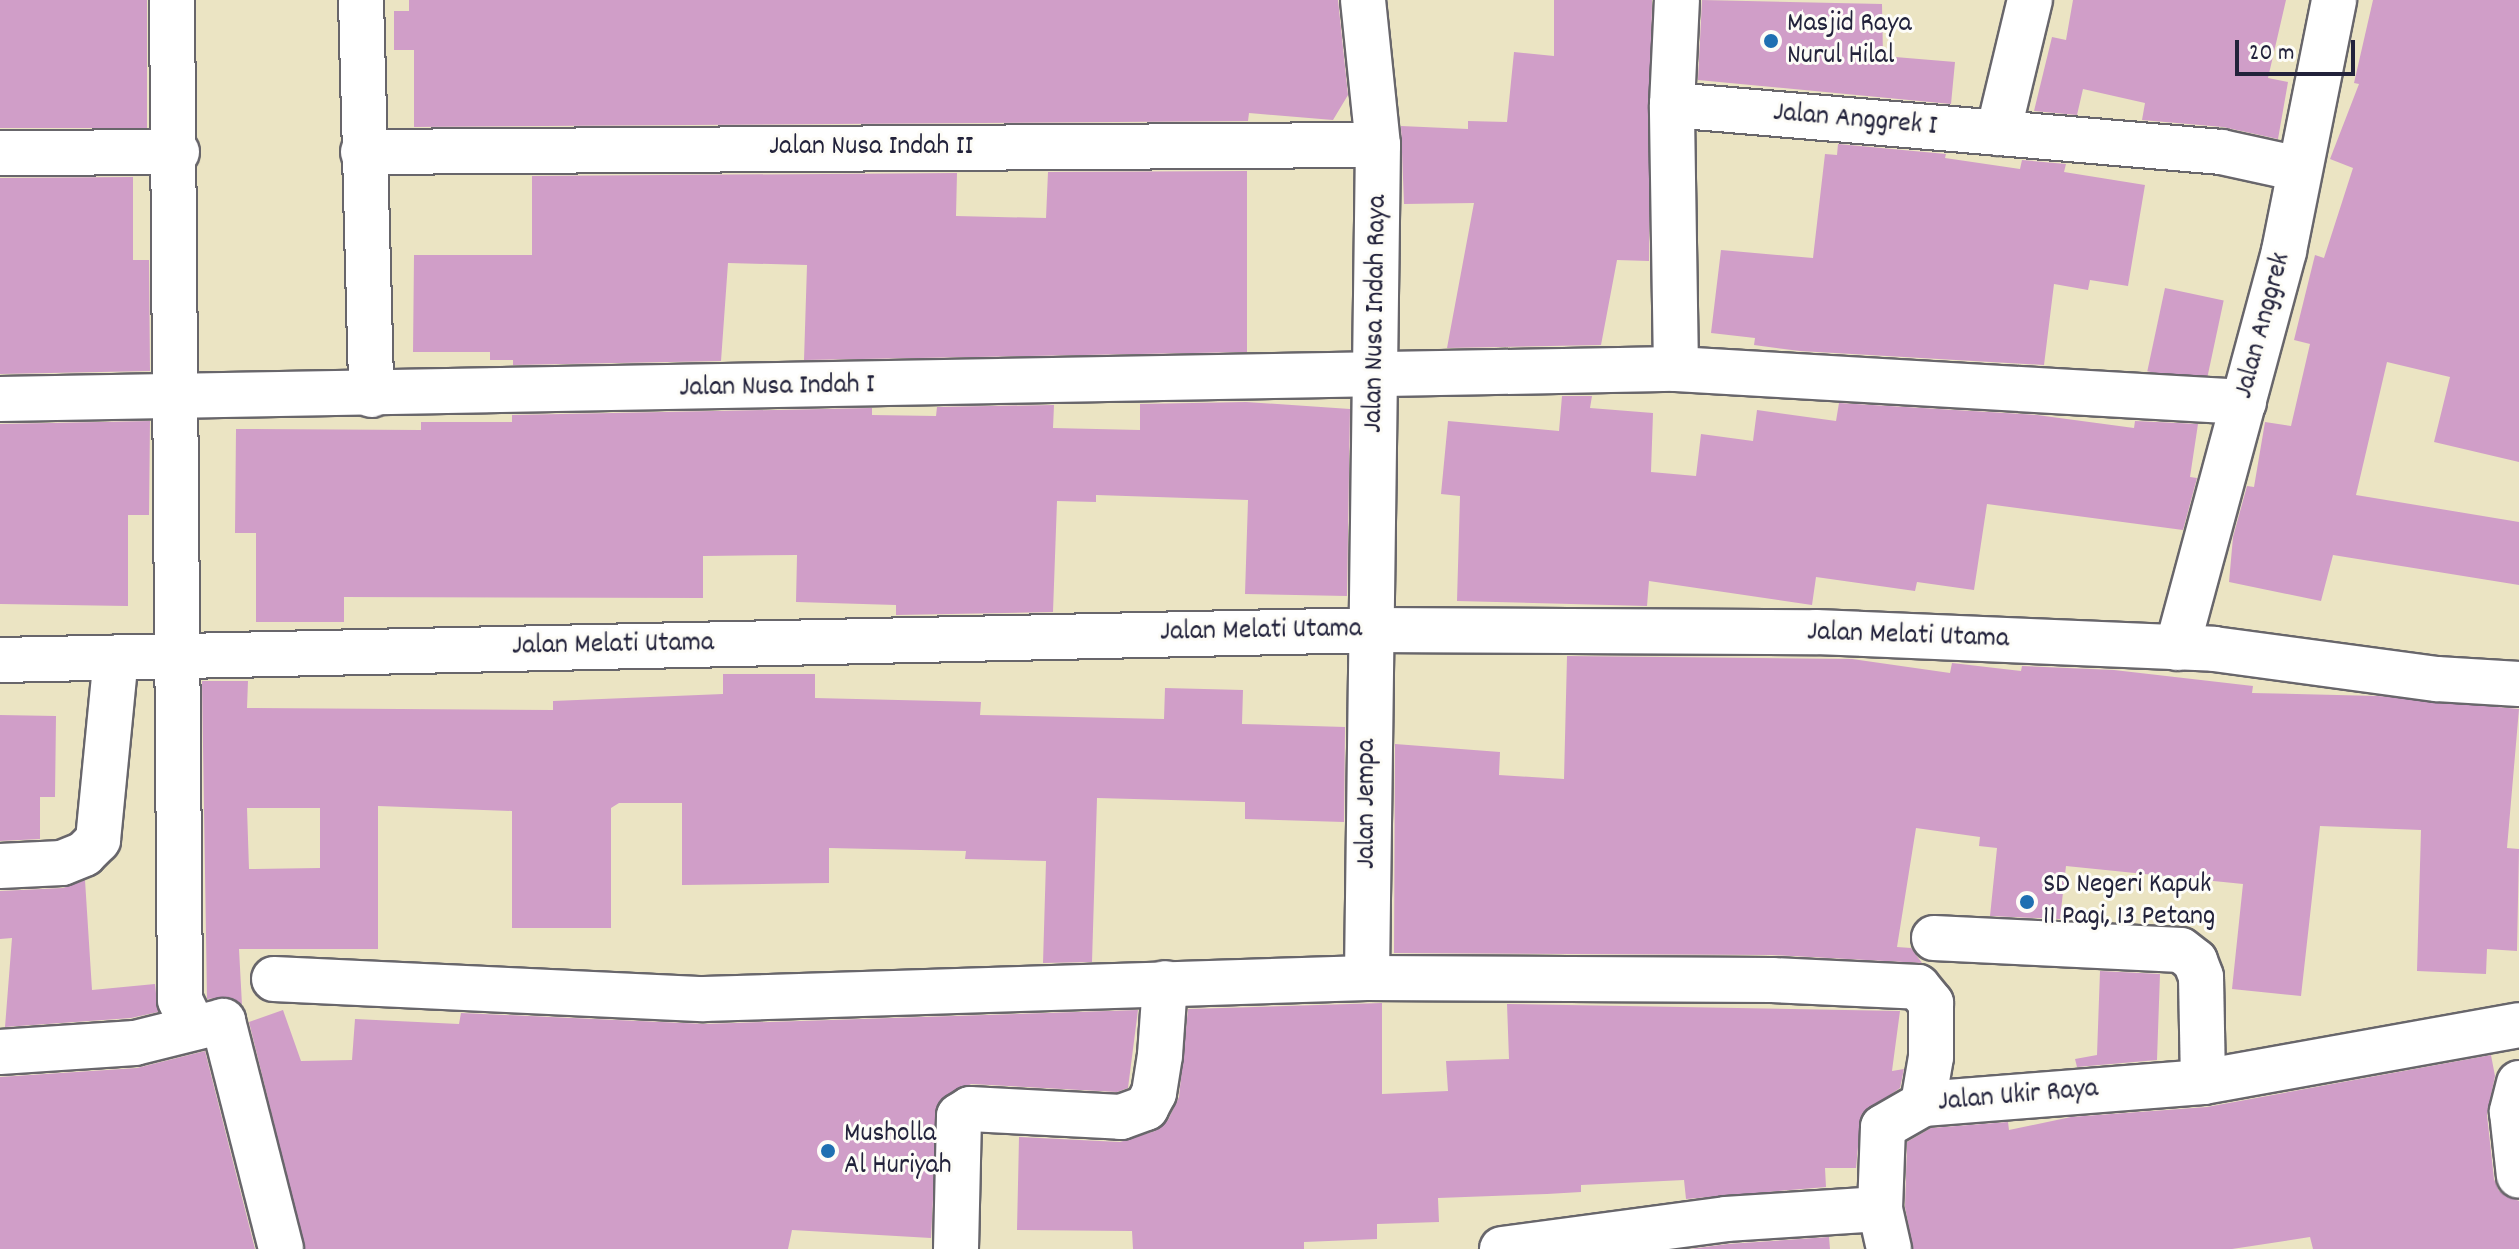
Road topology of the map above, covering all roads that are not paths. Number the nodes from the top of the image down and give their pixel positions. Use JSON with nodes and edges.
{"nodes":[{"id":1,"x":172,"y":0,"type":"edge"},
{"id":2,"x":361,"y":0,"type":"edge"},
{"id":3,"x":1363,"y":0,"type":"edge"},
{"id":4,"x":1677,"y":0,"type":"edge"},
{"id":5,"x":2030,"y":0,"type":"edge"},
{"id":6,"x":2334,"y":0,"type":"edge"},
{"id":7,"x":1672,"y":105,"type":"junction"},
{"id":8,"x":1998,"y":133,"type":"junction"},
{"id":9,"x":1378,"y":145,"type":"junction"},
{"id":10,"x":177,"y":152,"type":"junction"},
{"id":11,"x":363,"y":152,"type":"junction"},
{"id":12,"x":0,"y":153,"type":"edge"},
{"id":13,"x":2299,"y":169,"type":"junction"},
{"id":14,"x":1676,"y":369,"type":"junction"},
{"id":15,"x":1378,"y":377,"type":"junction"},
{"id":16,"x":177,"y":395,"type":"junction"},
{"id":17,"x":371,"y":395,"type":"junction"},
{"id":18,"x":0,"y":399,"type":"edge"},
{"id":19,"x":2244,"y":402,"type":"junction"},
{"id":20,"x":1371,"y":630,"type":"junction"},
{"id":21,"x":2177,"y":648,"type":"junction"},
{"id":22,"x":174,"y":655,"type":"junction"},
{"id":23,"x":116,"y":658,"type":"junction"},
{"id":24,"x":0,"y":660,"type":"edge"},
{"id":25,"x":2519,"y":684,"type":"edge"},
{"id":26,"x":0,"y":866,"type":"edge"},
{"id":27,"x":1934,"y":938,"type":"dead end"},
{"id":28,"x":1367,"y":978,"type":"junction"},
{"id":29,"x":274,"y":979,"type":"dead end"},
{"id":30,"x":1165,"y":983,"type":"junction"},
{"id":31,"x":2519,"y":1025,"type":"edge"},
{"id":32,"x":193,"y":1027,"type":"junction"},
{"id":33,"x":0,"y":1052,"type":"edge"},
{"id":34,"x":2203,"y":1082,"type":"junction"},
{"id":35,"x":2519,"y":1083,"type":"edge"},
{"id":36,"x":1923,"y":1104,"type":"junction"},
{"id":37,"x":2519,"y":1176,"type":"edge"},
{"id":38,"x":1885,"y":1229,"type":"edge"},
{"id":39,"x":281,"y":1249,"type":"edge"},
{"id":40,"x":956,"y":1249,"type":"edge"},
{"id":41,"x":1502,"y":1249,"type":"edge"}],
"edges":[{"from":1,"to":10,"type":"street"},
{"from":2,"to":11,"type":"street"},
{"from":3,"to":9,"type":"street","name":"Jalan Nusa Indah Raya"},
{"from":4,"to":7,"type":"street"},
{"from":5,"to":8,"type":"street"},
{"from":6,"to":13,"type":"street","name":"Jalan Anggrek"},
{"from":7,"to":8,"type":"street","name":"Jalan Anggrek I"},
{"from":7,"to":14,"type":"street"},
{"from":8,"to":13,"type":"street","name":"Jalan Anggrek I"},
{"from":9,"to":11,"type":"street","name":"Jalan Nusa Indah II"},
{"from":9,"to":15,"type":"street","name":"Jalan Nusa Indah Raya"},
{"from":10,"to":12,"type":"street"},
{"from":10,"to":16,"type":"street"},
{"from":11,"to":17,"type":"street"},
{"from":13,"to":19,"type":"street","name":"Jalan Anggrek"},
{"from":14,"to":15,"type":"street"},
{"from":14,"to":19,"type":"street"},
{"from":15,"to":17,"type":"street","name":"Jalan Nusa Indah I"},
{"from":15,"to":20,"type":"street","name":"Jalan Nusa Indah Raya"},
{"from":16,"to":17,"type":"street","name":"Jalan Nusa Indah I"},
{"from":16,"to":18,"type":"street","name":"Jalan Nusa Indah I"},
{"from":16,"to":22,"type":"street"},
{"from":19,"to":21,"type":"street","name":"Jalan Anggrek"},
{"from":20,"to":21,"type":"street","name":"Jalan Melati Utama"},
{"from":20,"to":22,"type":"street","name":"Jalan Melati Utama"},
{"from":20,"to":28,"type":"street","name":"Jalan Jempa"},
{"from":21,"to":25,"type":"street","name":"Jalan Melati Utama"},
{"from":22,"to":23,"type":"street","name":"Jalan Melati Utama"},
{"from":22,"to":32,"type":"street"},
{"from":23,"to":24,"type":"street","name":"Jalan Melati Utama"},
{"from":23,"to":26,"type":"street"},
{"from":27,"to":34,"type":"street"},
{"from":28,"to":30,"type":"street"},
{"from":28,"to":36,"type":"street"},
{"from":29,"to":30,"type":"street"},
{"from":30,"to":40,"type":"street"},
{"from":31,"to":34,"type":"street","name":"Jalan Ukir Raya"},
{"from":32,"to":33,"type":"street"},
{"from":32,"to":39,"type":"street"},
{"from":34,"to":36,"type":"street","name":"Jalan Ukir Raya"},
{"from":35,"to":37,"type":"street"},
{"from":36,"to":38,"type":"street","name":"Jalan Ukir Raya"},
{"from":38,"to":41,"type":"street","name":"Jalan Ukir Raya"}]}
